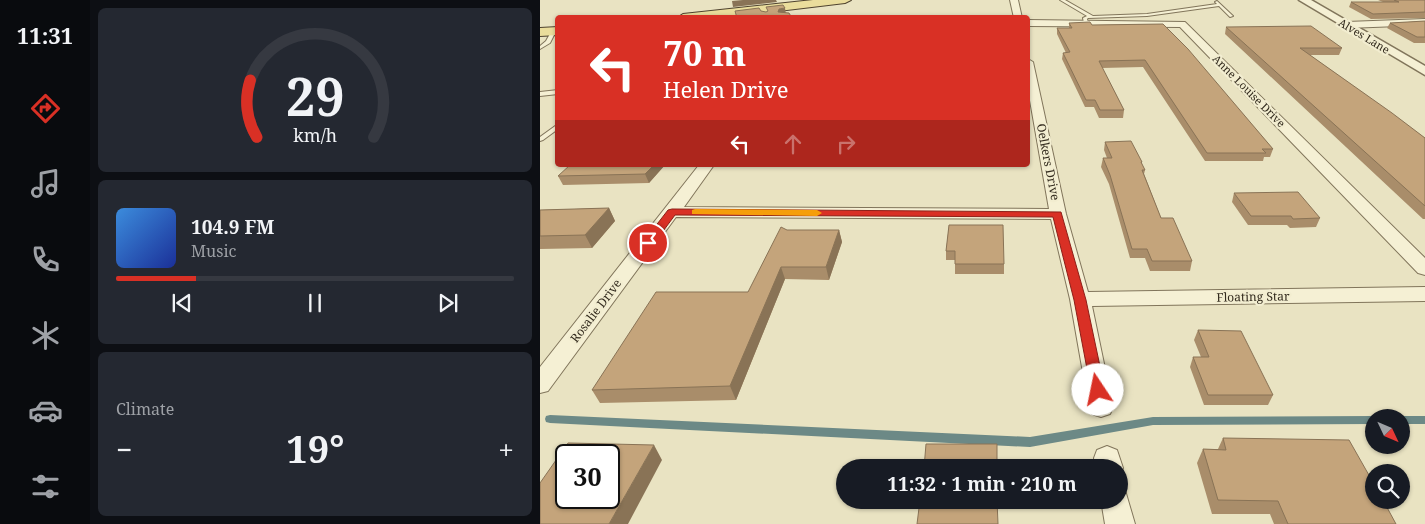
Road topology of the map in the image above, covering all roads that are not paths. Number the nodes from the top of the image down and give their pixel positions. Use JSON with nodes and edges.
{"nodes":[{"id":1,"x":845,"y":0,"type":"edge"},
{"id":2,"x":1014,"y":0,"type":"edge"},
{"id":3,"x":1062,"y":0,"type":"edge"},
{"id":4,"x":1215,"y":0,"type":"edge"},
{"id":5,"x":1304,"y":0,"type":"edge"},
{"id":6,"x":804,"y":2,"type":"edge"},
{"id":7,"x":1220,"y":5,"type":"junction"},
{"id":8,"x":782,"y":8,"type":"edge"},
{"id":9,"x":764,"y":13,"type":"edge"},
{"id":10,"x":728,"y":15,"type":"edge"},
{"id":11,"x":1017,"y":15,"type":"edge"},
{"id":12,"x":1134,"y":15,"type":"joint"},
{"id":13,"x":1231,"y":16,"type":"dead end"},
{"id":14,"x":1089,"y":20,"type":"junction"},
{"id":15,"x":1425,"y":22,"type":"edge"},
{"id":16,"x":1030,"y":24,"type":"edge"},
{"id":17,"x":1347,"y":25,"type":"junction"},
{"id":18,"x":550,"y":31,"type":"edge"},
{"id":19,"x":540,"y":48,"type":"edge"},
{"id":20,"x":1425,"y":71,"type":"edge"},
{"id":21,"x":1030,"y":72,"type":"edge"},
{"id":22,"x":555,"y":92,"type":"edge"},
{"id":23,"x":540,"y":94,"type":"edge"},
{"id":24,"x":555,"y":128,"type":"edge"},
{"id":25,"x":541,"y":139,"type":"edge"},
{"id":26,"x":706,"y":167,"type":"edge"},
{"id":27,"x":672,"y":212,"type":"junction"},
{"id":28,"x":1058,"y":214,"type":"junction"},
{"id":29,"x":1425,"y":269,"type":"edge"},
{"id":30,"x":1425,"y":294,"type":"edge"},
{"id":31,"x":1080,"y":300,"type":"junction"},
{"id":32,"x":540,"y":384,"type":"edge"},
{"id":33,"x":1102,"y":408,"type":"dead end"},
{"id":34,"x":1118,"y":509,"type":"edge"},
{"id":35,"x":1120,"y":524,"type":"edge"}],
"edges":[{"from":1,"to":6,"type":"main road"},
{"from":2,"to":11,"type":"street"},
{"from":3,"to":14,"type":"lane"},
{"from":4,"to":7,"type":"lane"},
{"from":5,"to":17,"type":"street","name":"Alves Lane"},
{"from":6,"to":8,"type":"main road"},
{"from":7,"to":12,"type":"lane"},
{"from":7,"to":13,"type":"lane"},
{"from":8,"to":9,"type":"main road"},
{"from":9,"to":10,"type":"main road"},
{"from":12,"to":14,"type":"lane"},
{"from":14,"to":16,"type":"street","name":"Anne Louise Drive"},
{"from":14,"to":29,"type":"street","name":"Anne Louise Drive"},
{"from":15,"to":17,"type":"street"},
{"from":17,"to":20,"type":"street","name":"Alves Lane"},
{"from":18,"to":19,"type":"lane"},
{"from":21,"to":28,"type":"street","name":"Oelkers Drive"},
{"from":22,"to":23,"type":"lane"},
{"from":24,"to":25,"type":"lane"},
{"from":26,"to":27,"type":"street","name":"Rosalie Drive"},
{"from":27,"to":28,"type":"street"},
{"from":27,"to":32,"type":"street","name":"Rosalie Drive"},
{"from":28,"to":31,"type":"street","name":"Oelkers Drive"},
{"from":30,"to":31,"type":"street","name":"Floating Star"},
{"from":31,"to":33,"type":"street","name":"Oelkers Drive"},
{"from":34,"to":35,"type":"street"}]}
